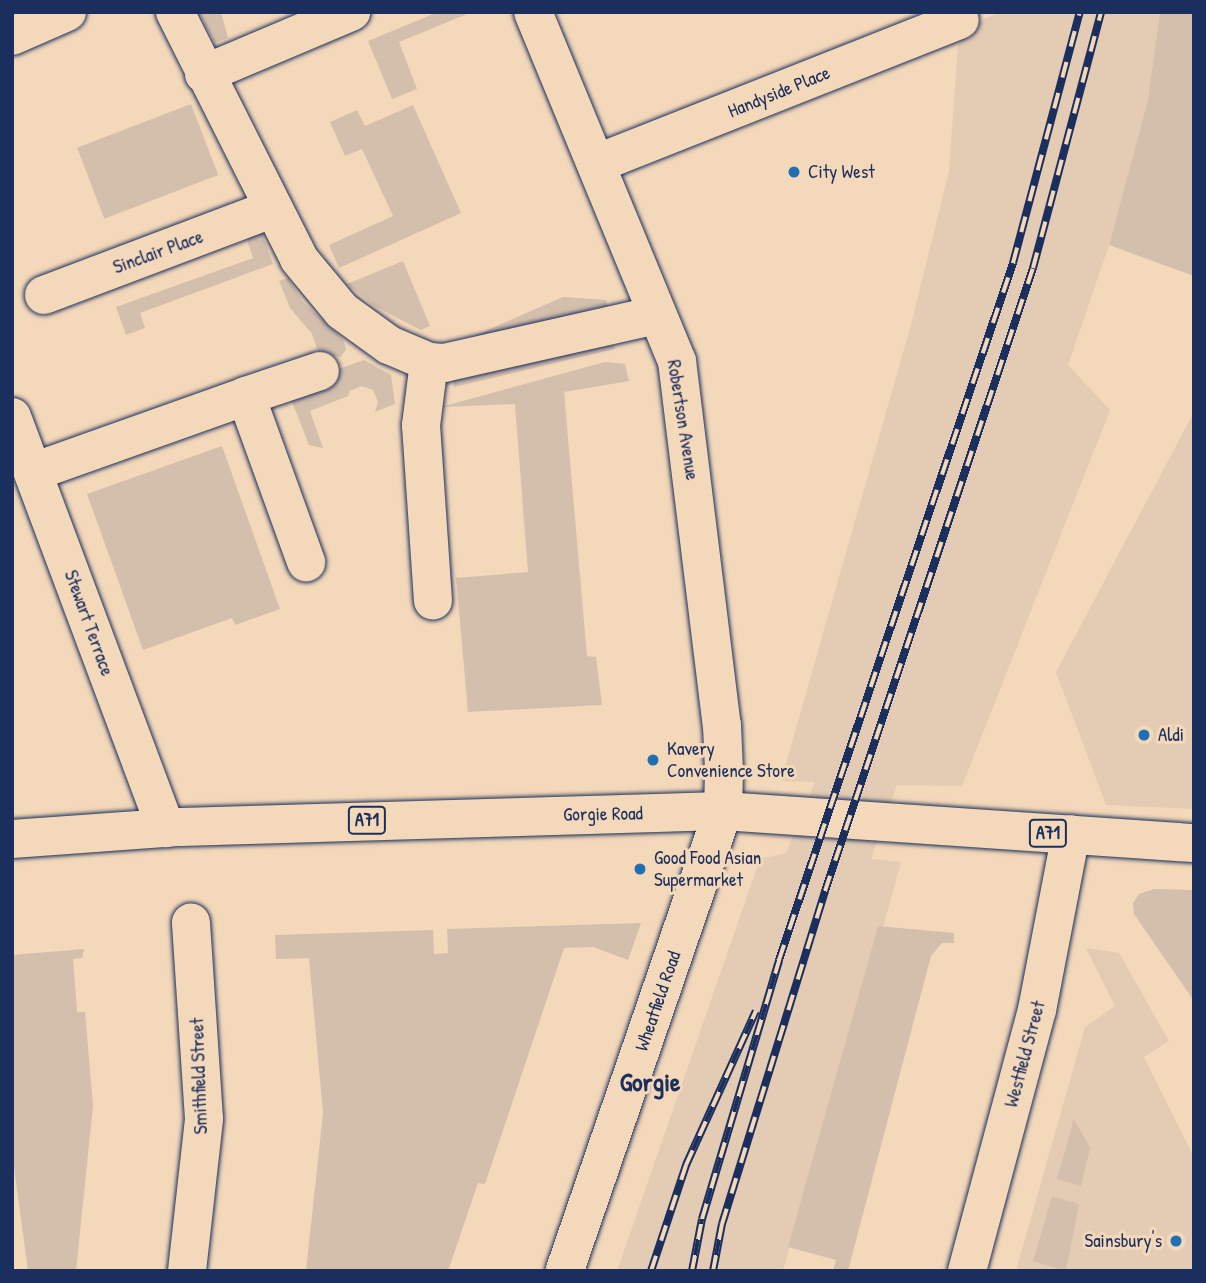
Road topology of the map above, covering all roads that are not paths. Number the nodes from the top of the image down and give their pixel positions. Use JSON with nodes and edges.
{"nodes":[{"id":1,"x":67,"y":12,"type":"edge"},
{"id":2,"x":175,"y":12,"type":"edge"},
{"id":3,"x":351,"y":12,"type":"edge"},
{"id":4,"x":533,"y":12,"type":"edge"},
{"id":5,"x":960,"y":20,"type":"dead end"},
{"id":6,"x":12,"y":36,"type":"edge"},
{"id":7,"x":204,"y":74,"type":"junction"},
{"id":8,"x":598,"y":163,"type":"junction"},
{"id":9,"x":272,"y":209,"type":"junction"},
{"id":10,"x":44,"y":295,"type":"dead end"},
{"id":11,"x":657,"y":315,"type":"junction"},
{"id":12,"x":429,"y":362,"type":"junction"},
{"id":13,"x":320,"y":371,"type":"dead end"},
{"id":14,"x":246,"y":396,"type":"junction"},
{"id":15,"x":12,"y":416,"type":"edge"},
{"id":16,"x":33,"y":472,"type":"junction"},
{"id":17,"x":306,"y":562,"type":"dead end"},
{"id":18,"x":433,"y":601,"type":"dead end"},
{"id":19,"x":723,"y":811,"type":"junction"},
{"id":20,"x":166,"y":828,"type":"junction"},
{"id":21,"x":1070,"y":834,"type":"junction"},
{"id":22,"x":12,"y":839,"type":"edge"},
{"id":23,"x":1194,"y":843,"type":"edge"},
{"id":24,"x":191,"y":922,"type":"dead end"},
{"id":25,"x":187,"y":1271,"type":"edge"},
{"id":26,"x":565,"y":1271,"type":"edge"},
{"id":27,"x":967,"y":1271,"type":"edge"}],
"edges":[{"from":1,"to":6,"type":"street"},
{"from":2,"to":7,"type":"street"},
{"from":3,"to":7,"type":"street"},
{"from":4,"to":8,"type":"street","name":"Robertson Avenue"},
{"from":5,"to":8,"type":"street","name":"Handyside Place"},
{"from":7,"to":9,"type":"street"},
{"from":8,"to":11,"type":"street","name":"Robertson Avenue"},
{"from":9,"to":10,"type":"street","name":"Sinclair Place"},
{"from":9,"to":12,"type":"street"},
{"from":11,"to":12,"type":"street"},
{"from":11,"to":19,"type":"street","name":"Robertson Avenue"},
{"from":12,"to":18,"type":"street"},
{"from":13,"to":14,"type":"street"},
{"from":14,"to":16,"type":"street"},
{"from":14,"to":17,"type":"street"},
{"from":15,"to":16,"type":"street","name":"Stewart Terrace"},
{"from":16,"to":20,"type":"street","name":"Stewart Terrace"},
{"from":19,"to":20,"type":"street","name":"Gorgie Road","number":"A71"},
{"from":19,"to":21,"type":"street","name":"Gorgie Road","number":"A71"},
{"from":19,"to":26,"type":"street","name":"Wheatfield Road"},
{"from":20,"to":22,"type":"street","name":"Gorgie Road","number":"A71"},
{"from":21,"to":23,"type":"street","name":"Gorgie Road","number":"A71"},
{"from":21,"to":27,"type":"street","name":"Westfield Street"},
{"from":24,"to":25,"type":"street","name":"Smithfield Street"}]}
